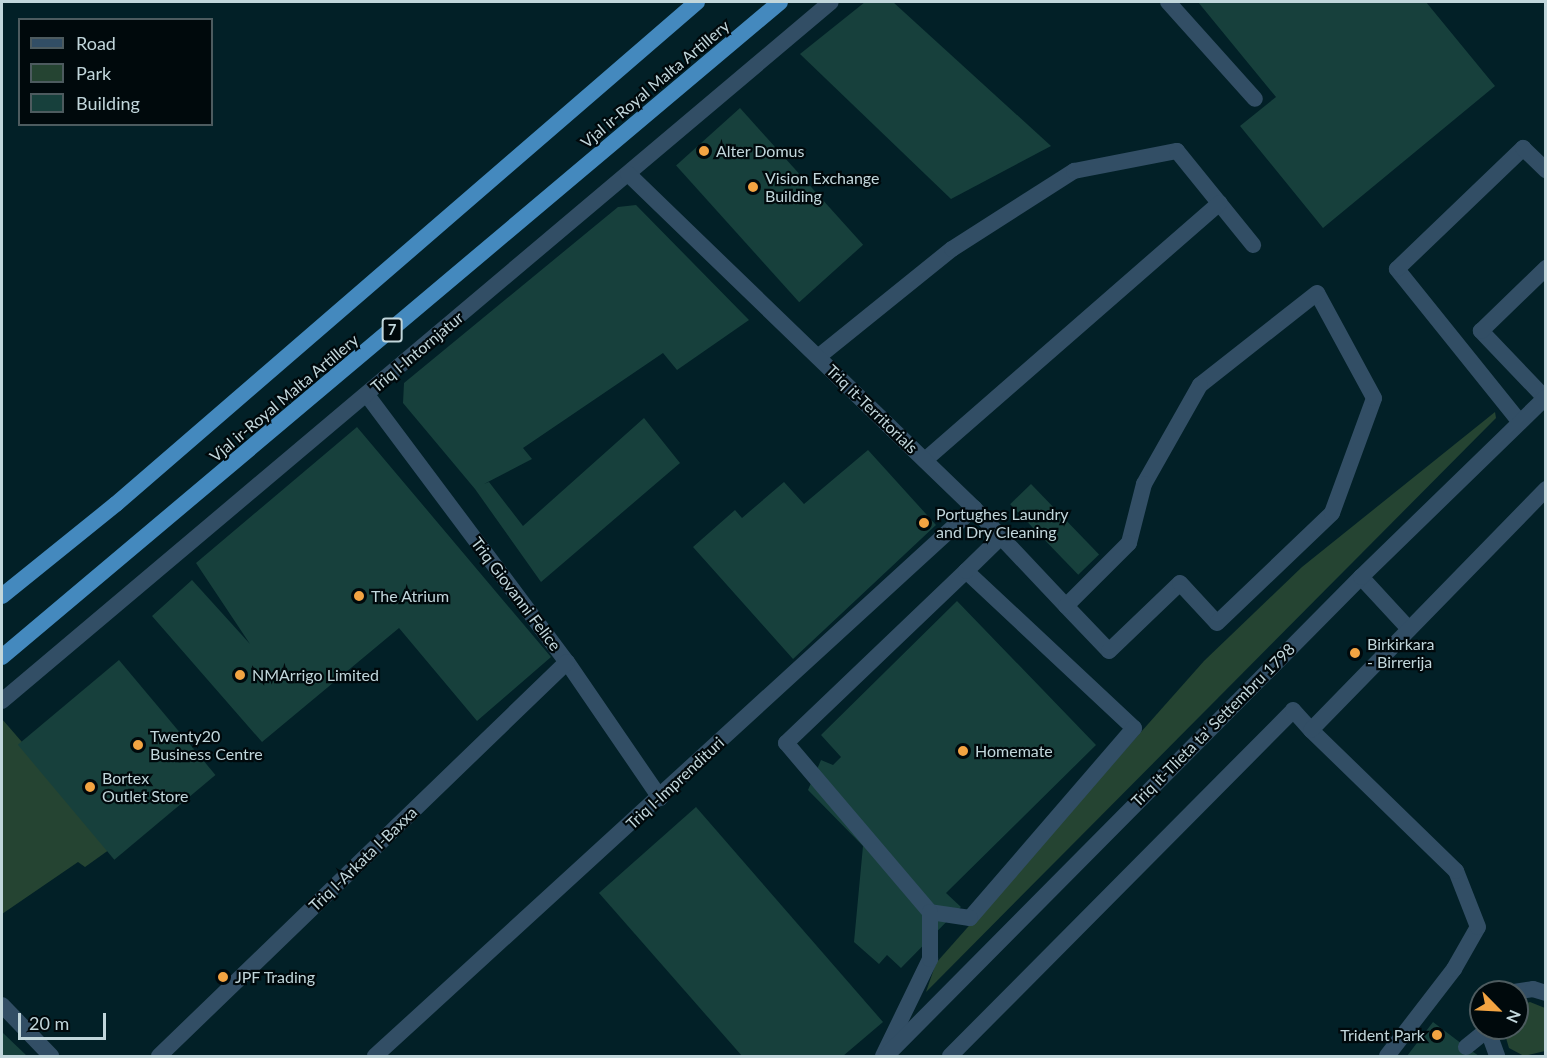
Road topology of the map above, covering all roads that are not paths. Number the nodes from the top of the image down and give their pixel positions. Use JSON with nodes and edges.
{"nodes":[{"id":1,"x":697,"y":2,"type":"edge"},
{"id":2,"x":780,"y":2,"type":"edge"},
{"id":3,"x":831,"y":2,"type":"edge"},
{"id":4,"x":1168,"y":2,"type":"edge"},
{"id":5,"x":1255,"y":99,"type":"dead end"},
{"id":6,"x":1545,"y":170,"type":"edge"},
{"id":7,"x":628,"y":174,"type":"junction"},
{"id":8,"x":1220,"y":203,"type":"junction"},
{"id":9,"x":1253,"y":246,"type":"dead end"},
{"id":10,"x":1545,"y":268,"type":"edge"},
{"id":11,"x":818,"y":357,"type":"junction"},
{"id":12,"x":367,"y":395,"type":"junction"},
{"id":13,"x":1545,"y":398,"type":"edge"},
{"id":14,"x":1519,"y":421,"type":"junction"},
{"id":15,"x":925,"y":460,"type":"junction"},
{"id":16,"x":1545,"y":489,"type":"edge"},
{"id":17,"x":974,"y":508,"type":"junction"},
{"id":18,"x":1001,"y":537,"type":"junction"},
{"id":19,"x":966,"y":571,"type":"junction"},
{"id":20,"x":1361,"y":577,"type":"junction"},
{"id":21,"x":2,"y":596,"type":"edge"},
{"id":22,"x":1066,"y":606,"type":"junction"},
{"id":23,"x":1408,"y":629,"type":"junction"},
{"id":24,"x":2,"y":657,"type":"edge"},
{"id":25,"x":567,"y":662,"type":"junction"},
{"id":26,"x":2,"y":701,"type":"edge"},
{"id":27,"x":1311,"y":730,"type":"junction"},
{"id":28,"x":660,"y":798,"type":"junction"},
{"id":29,"x":930,"y":912,"type":"junction"},
{"id":30,"x":1529,"y":990,"type":"edge"},
{"id":31,"x":1545,"y":993,"type":"edge"},
{"id":32,"x":2,"y":1005,"type":"edge"},
{"id":33,"x":1474,"y":1040,"type":"edge"},
{"id":34,"x":1491,"y":1040,"type":"edge"},
{"id":35,"x":1466,"y":1047,"type":"dead end"},
{"id":36,"x":51,"y":1056,"type":"edge"},
{"id":37,"x":159,"y":1056,"type":"edge"},
{"id":38,"x":375,"y":1056,"type":"edge"},
{"id":39,"x":884,"y":1056,"type":"edge"},
{"id":40,"x":950,"y":1056,"type":"edge"},
{"id":41,"x":1387,"y":1056,"type":"edge"},
{"id":42,"x":1497,"y":1056,"type":"edge"}],
"edges":[{"from":1,"to":21,"type":"highway","name":"Vjal ir-Royal Malta Artillery"},
{"from":2,"to":24,"type":"highway","name":"Vjal ir-Royal Malta Artillery","number":"7"},
{"from":3,"to":7,"type":"street","name":"Triq l-Intornjatur"},
{"from":4,"to":5,"type":"street"},
{"from":6,"to":14,"type":"street"},
{"from":7,"to":11,"type":"street","name":"Triq it-Territorials"},
{"from":7,"to":12,"type":"street","name":"Triq l-Intornjatur"},
{"from":8,"to":9,"type":"street"},
{"from":8,"to":11,"type":"street"},
{"from":8,"to":15,"type":"street"},
{"from":10,"to":13,"type":"street"},
{"from":11,"to":15,"type":"street","name":"Triq it-Territorials"},
{"from":12,"to":25,"type":"street","name":"Triq Giovanni Felice"},
{"from":12,"to":26,"type":"street","name":"Triq l-Intornjatur"},
{"from":13,"to":14,"type":"street","name":"Triq it-Tlieta ta' Settembru 1798"},
{"from":14,"to":20,"type":"street","name":"Triq it-Tlieta ta' Settembru 1798"},
{"from":15,"to":17,"type":"street","name":"Triq it-Territorials"},
{"from":16,"to":23,"type":"street"},
{"from":17,"to":18,"type":"street","name":"Triq it-Territorials"},
{"from":17,"to":28,"type":"street","name":"Triq l-Imprendituri"},
{"from":18,"to":19,"type":"street"},
{"from":18,"to":22,"type":"street","name":"Triq it-Territorials"},
{"from":19,"to":29,"type":"street"},
{"from":19,"to":29,"type":"street"},
{"from":20,"to":23,"type":"street"},
{"from":20,"to":39,"type":"street","name":"Triq it-Tlieta ta' Settembru 1798"},
{"from":22,"to":22,"type":"street","name":"Triq it-Territorials"},
{"from":23,"to":27,"type":"street"},
{"from":25,"to":28,"type":"street","name":"Triq Giovanni Felice"},
{"from":25,"to":37,"type":"street","name":"Triq l-Arkata l-Baxxa"},
{"from":27,"to":40,"type":"street"},
{"from":27,"to":41,"type":"street"},
{"from":28,"to":38,"type":"street","name":"Triq l-Imprendituri"},
{"from":29,"to":39,"type":"street"},
{"from":30,"to":31,"type":"street"},
{"from":32,"to":36,"type":"street"},
{"from":33,"to":35,"type":"street"},
{"from":34,"to":42,"type":"street"}]}
